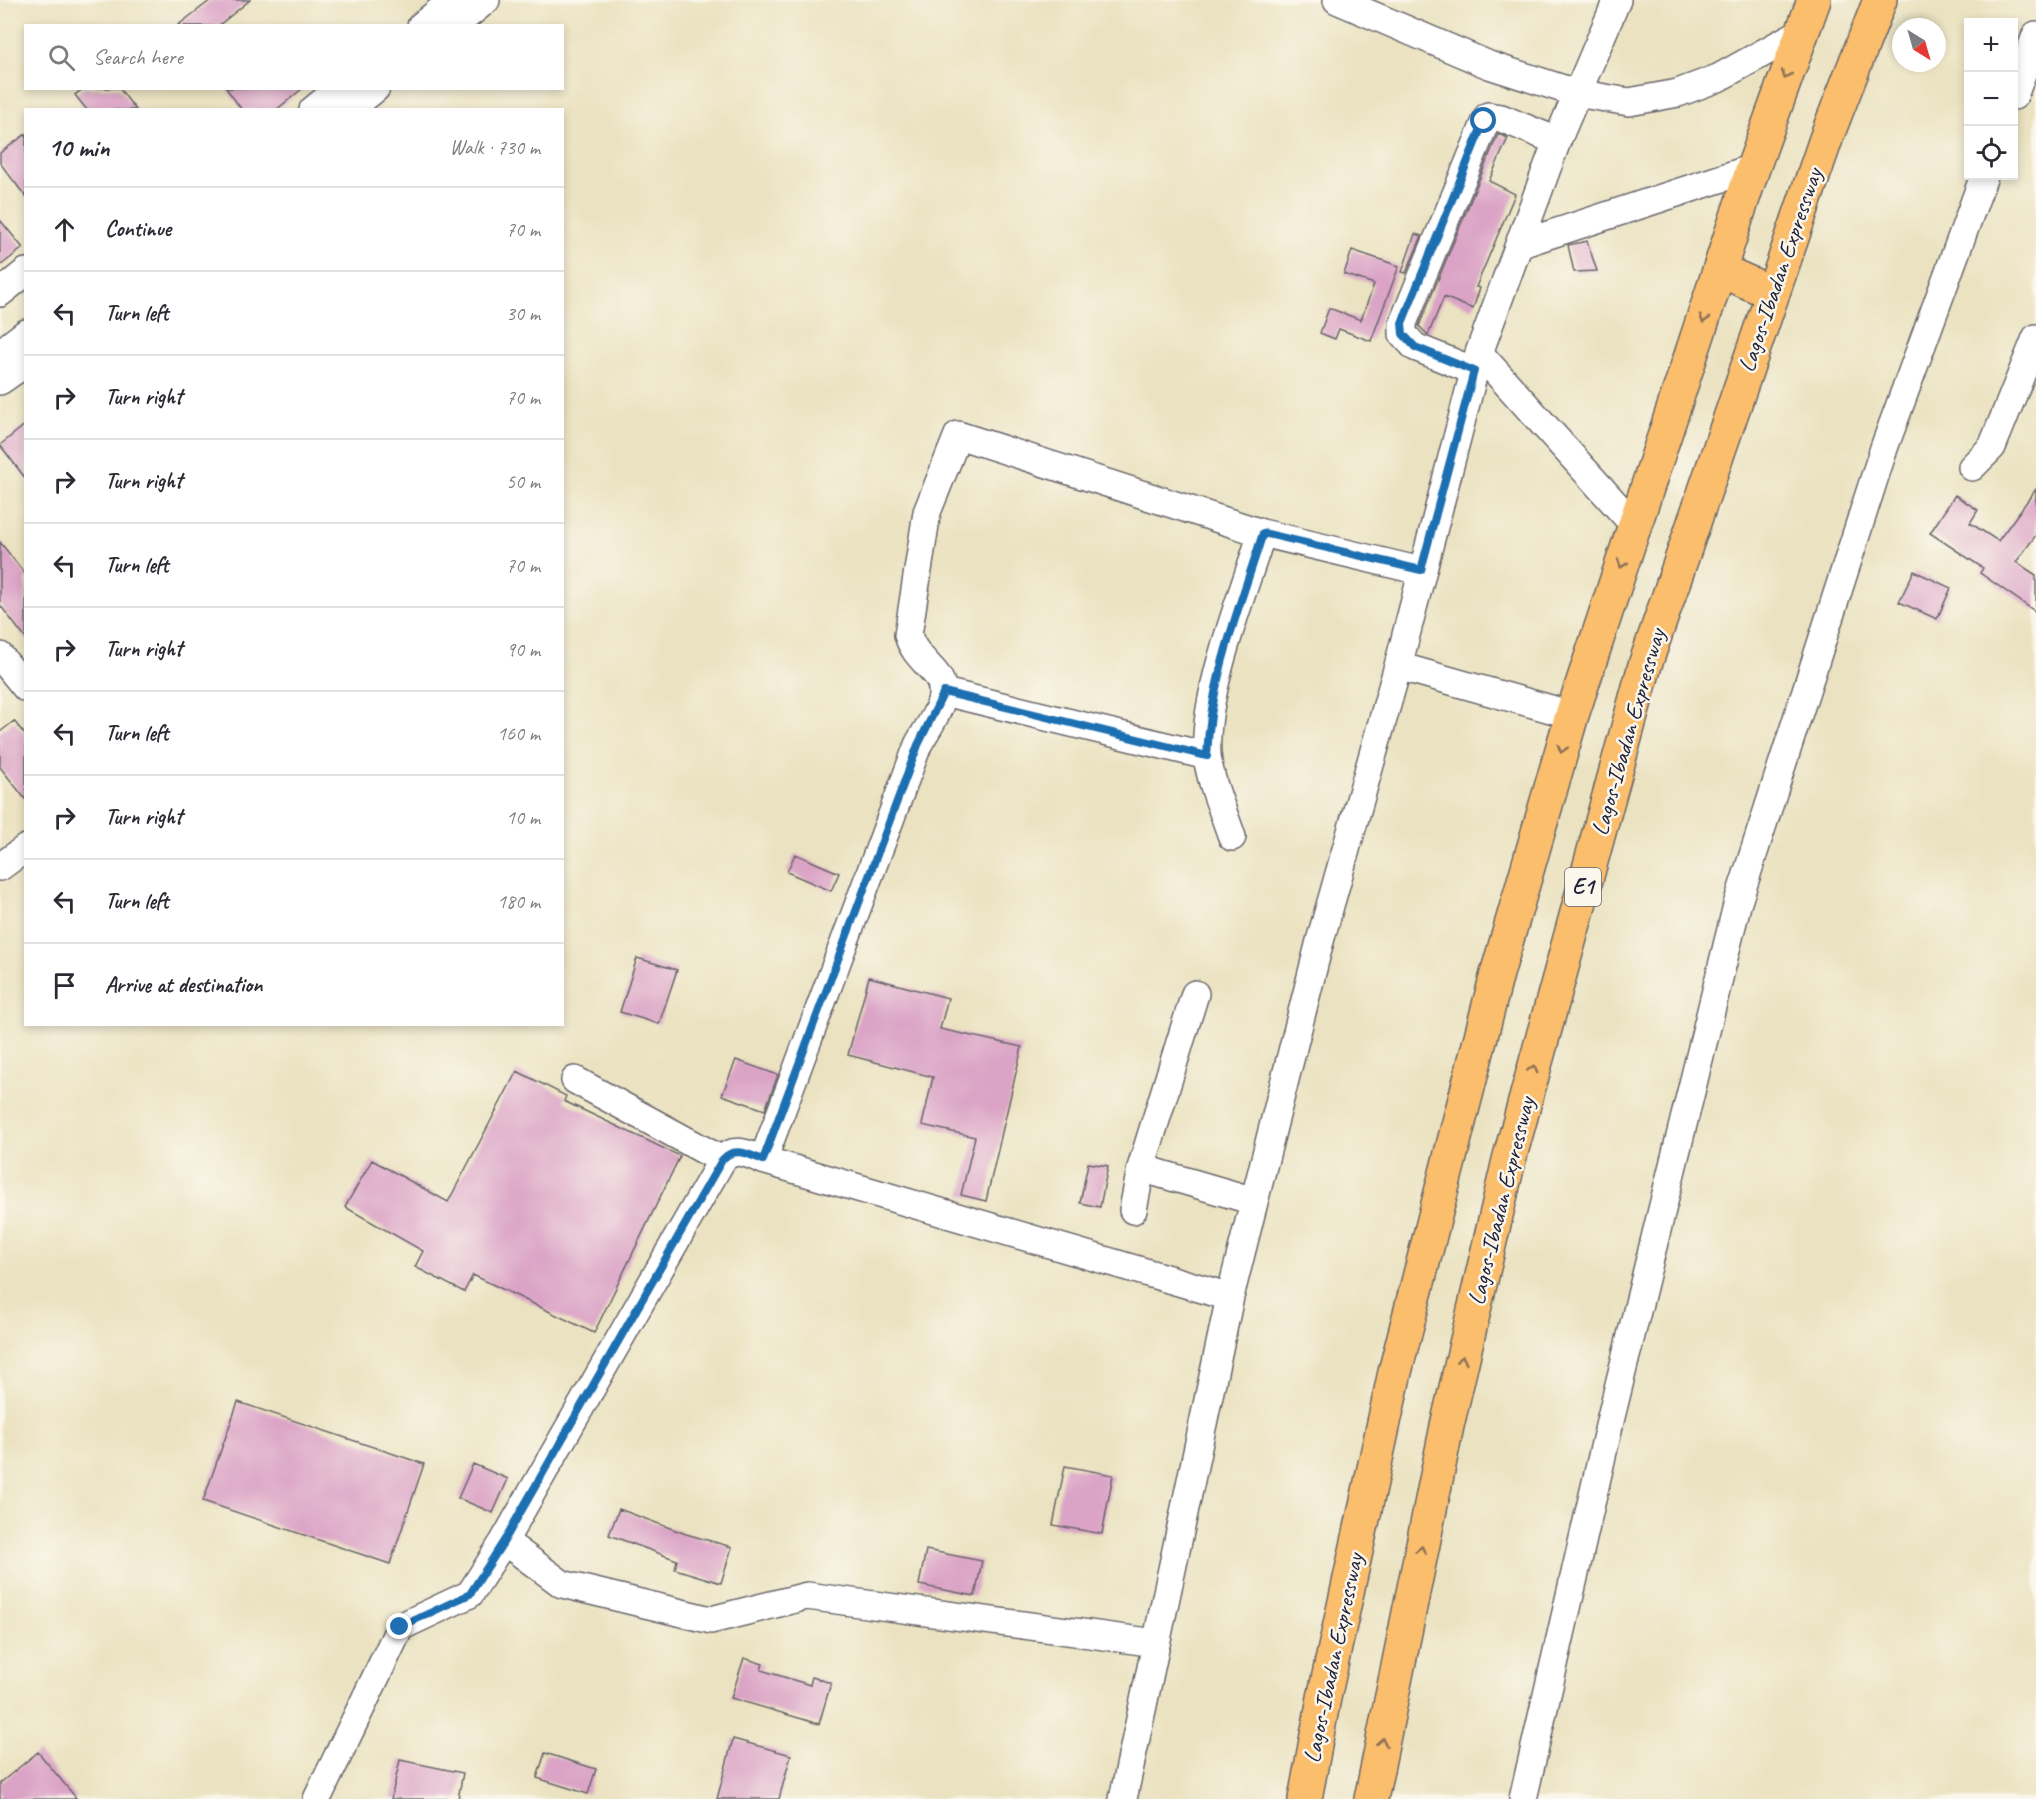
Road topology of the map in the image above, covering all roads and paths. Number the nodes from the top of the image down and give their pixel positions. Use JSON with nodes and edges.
{"nodes":[{"id":1,"x":453,"y":0,"type":"edge"},
{"id":2,"x":486,"y":0,"type":"edge"},
{"id":3,"x":1337,"y":0,"type":"edge"},
{"id":4,"x":1617,"y":0,"type":"edge"},
{"id":5,"x":1814,"y":0,"type":"edge"},
{"id":6,"x":1880,"y":0,"type":"edge"},
{"id":7,"x":423,"y":24,"type":"edge"},
{"id":8,"x":456,"y":24,"type":"edge"},
{"id":9,"x":1801,"y":32,"type":"junction"},
{"id":10,"x":2036,"y":35,"type":"edge"},
{"id":11,"x":2018,"y":83,"type":"edge"},
{"id":12,"x":370,"y":90,"type":"edge"},
{"id":13,"x":1576,"y":93,"type":"junction"},
{"id":14,"x":332,"y":103,"type":"edge"},
{"id":15,"x":1557,"y":141,"type":"junction"},
{"id":16,"x":1753,"y":168,"type":"junction"},
{"id":17,"x":1983,"y":180,"type":"edge"},
{"id":18,"x":1521,"y":244,"type":"junction"},
{"id":19,"x":1720,"y":270,"type":"junction"},
{"id":20,"x":24,"y":274,"type":"edge"},
{"id":21,"x":0,"y":292,"type":"edge"},
{"id":22,"x":1772,"y":293,"type":"junction"},
{"id":23,"x":2036,"y":338,"type":"edge"},
{"id":24,"x":1476,"y":362,"type":"junction"},
{"id":25,"x":1972,"y":467,"type":"dead end"},
{"id":26,"x":1635,"y":526,"type":"junction"},
{"id":27,"x":1263,"y":533,"type":"junction"},
{"id":28,"x":1421,"y":570,"type":"junction"},
{"id":29,"x":0,"y":656,"type":"edge"},
{"id":30,"x":1398,"y":666,"type":"junction"},
{"id":31,"x":24,"y":686,"type":"edge"},
{"id":32,"x":944,"y":692,"type":"junction"},
{"id":33,"x":1572,"y":715,"type":"junction"},
{"id":34,"x":1207,"y":756,"type":"junction"},
{"id":35,"x":1232,"y":837,"type":"dead end"},
{"id":36,"x":24,"y":849,"type":"edge"},
{"id":37,"x":0,"y":867,"type":"edge"},
{"id":38,"x":1196,"y":994,"type":"dead end"},
{"id":39,"x":575,"y":1080,"type":"dead end"},
{"id":40,"x":722,"y":1160,"type":"junction"},
{"id":41,"x":763,"y":1160,"type":"junction"},
{"id":42,"x":1141,"y":1168,"type":"junction"},
{"id":43,"x":1254,"y":1201,"type":"junction"},
{"id":44,"x":1133,"y":1210,"type":"dead end"},
{"id":45,"x":1230,"y":1297,"type":"junction"},
{"id":46,"x":504,"y":1541,"type":"junction"},
{"id":47,"x":1156,"y":1643,"type":"junction"},
{"id":48,"x":317,"y":1799,"type":"edge"},
{"id":49,"x":1123,"y":1799,"type":"edge"},
{"id":50,"x":1305,"y":1799,"type":"edge"},
{"id":51,"x":1371,"y":1799,"type":"edge"},
{"id":52,"x":1523,"y":1799,"type":"edge"}],
"edges":[{"from":1,"to":7,"type":"street"},
{"from":2,"to":8,"type":"street"},
{"from":3,"to":13,"type":"street"},
{"from":4,"to":13,"type":"street"},
{"from":5,"to":9,"type":"highway","name":"Lagos-Ibadan Expressway","number":"E1"},
{"from":6,"to":22,"type":"highway","name":"Lagos-Ibadan Expressway","number":"E1"},
{"from":9,"to":13,"type":"street"},
{"from":9,"to":16,"type":"highway","name":"Lagos-Ibadan Expressway","number":"E1","one_way":true},
{"from":10,"to":11,"type":"street"},
{"from":12,"to":14,"type":"street"},
{"from":13,"to":15,"type":"street"},
{"from":15,"to":18,"type":"street"},
{"from":15,"to":24,"type":"street"},
{"from":16,"to":18,"type":"street"},
{"from":16,"to":19,"type":"highway","name":"Lagos-Ibadan Expressway","number":"E1"},
{"from":17,"to":52,"type":"street"},
{"from":18,"to":24,"type":"street"},
{"from":19,"to":22,"type":"highway"},
{"from":19,"to":26,"type":"highway","name":"Lagos-Ibadan Expressway","number":"E1","one_way":true},
{"from":20,"to":21,"type":"street"},
{"from":51,"to":22,"type":"highway","name":"Lagos-Ibadan Expressway","number":"E1","one_way":true},
{"from":23,"to":25,"type":"street"},
{"from":24,"to":26,"type":"street"},
{"from":24,"to":28,"type":"street"},
{"from":26,"to":33,"type":"highway","name":"Lagos-Ibadan Expressway","number":"E1","one_way":true},
{"from":27,"to":28,"type":"street"},
{"from":27,"to":32,"type":"street"},
{"from":27,"to":34,"type":"street"},
{"from":28,"to":30,"type":"street"},
{"from":29,"to":31,"type":"street"},
{"from":30,"to":33,"type":"street"},
{"from":30,"to":43,"type":"street"},
{"from":32,"to":34,"type":"street"},
{"from":32,"to":41,"type":"street"},
{"from":33,"to":50,"type":"highway","name":"Lagos-Ibadan Expressway","number":"E1","one_way":true},
{"from":34,"to":35,"type":"street"},
{"from":36,"to":37,"type":"street"},
{"from":38,"to":42,"type":"street"},
{"from":39,"to":40,"type":"street"},
{"from":40,"to":41,"type":"street"},
{"from":40,"to":46,"type":"street"},
{"from":41,"to":45,"type":"street"},
{"from":42,"to":43,"type":"street"},
{"from":42,"to":44,"type":"street"},
{"from":43,"to":45,"type":"street"},
{"from":45,"to":47,"type":"street"},
{"from":46,"to":47,"type":"street"},
{"from":46,"to":48,"type":"street"},
{"from":47,"to":49,"type":"street"}]}
